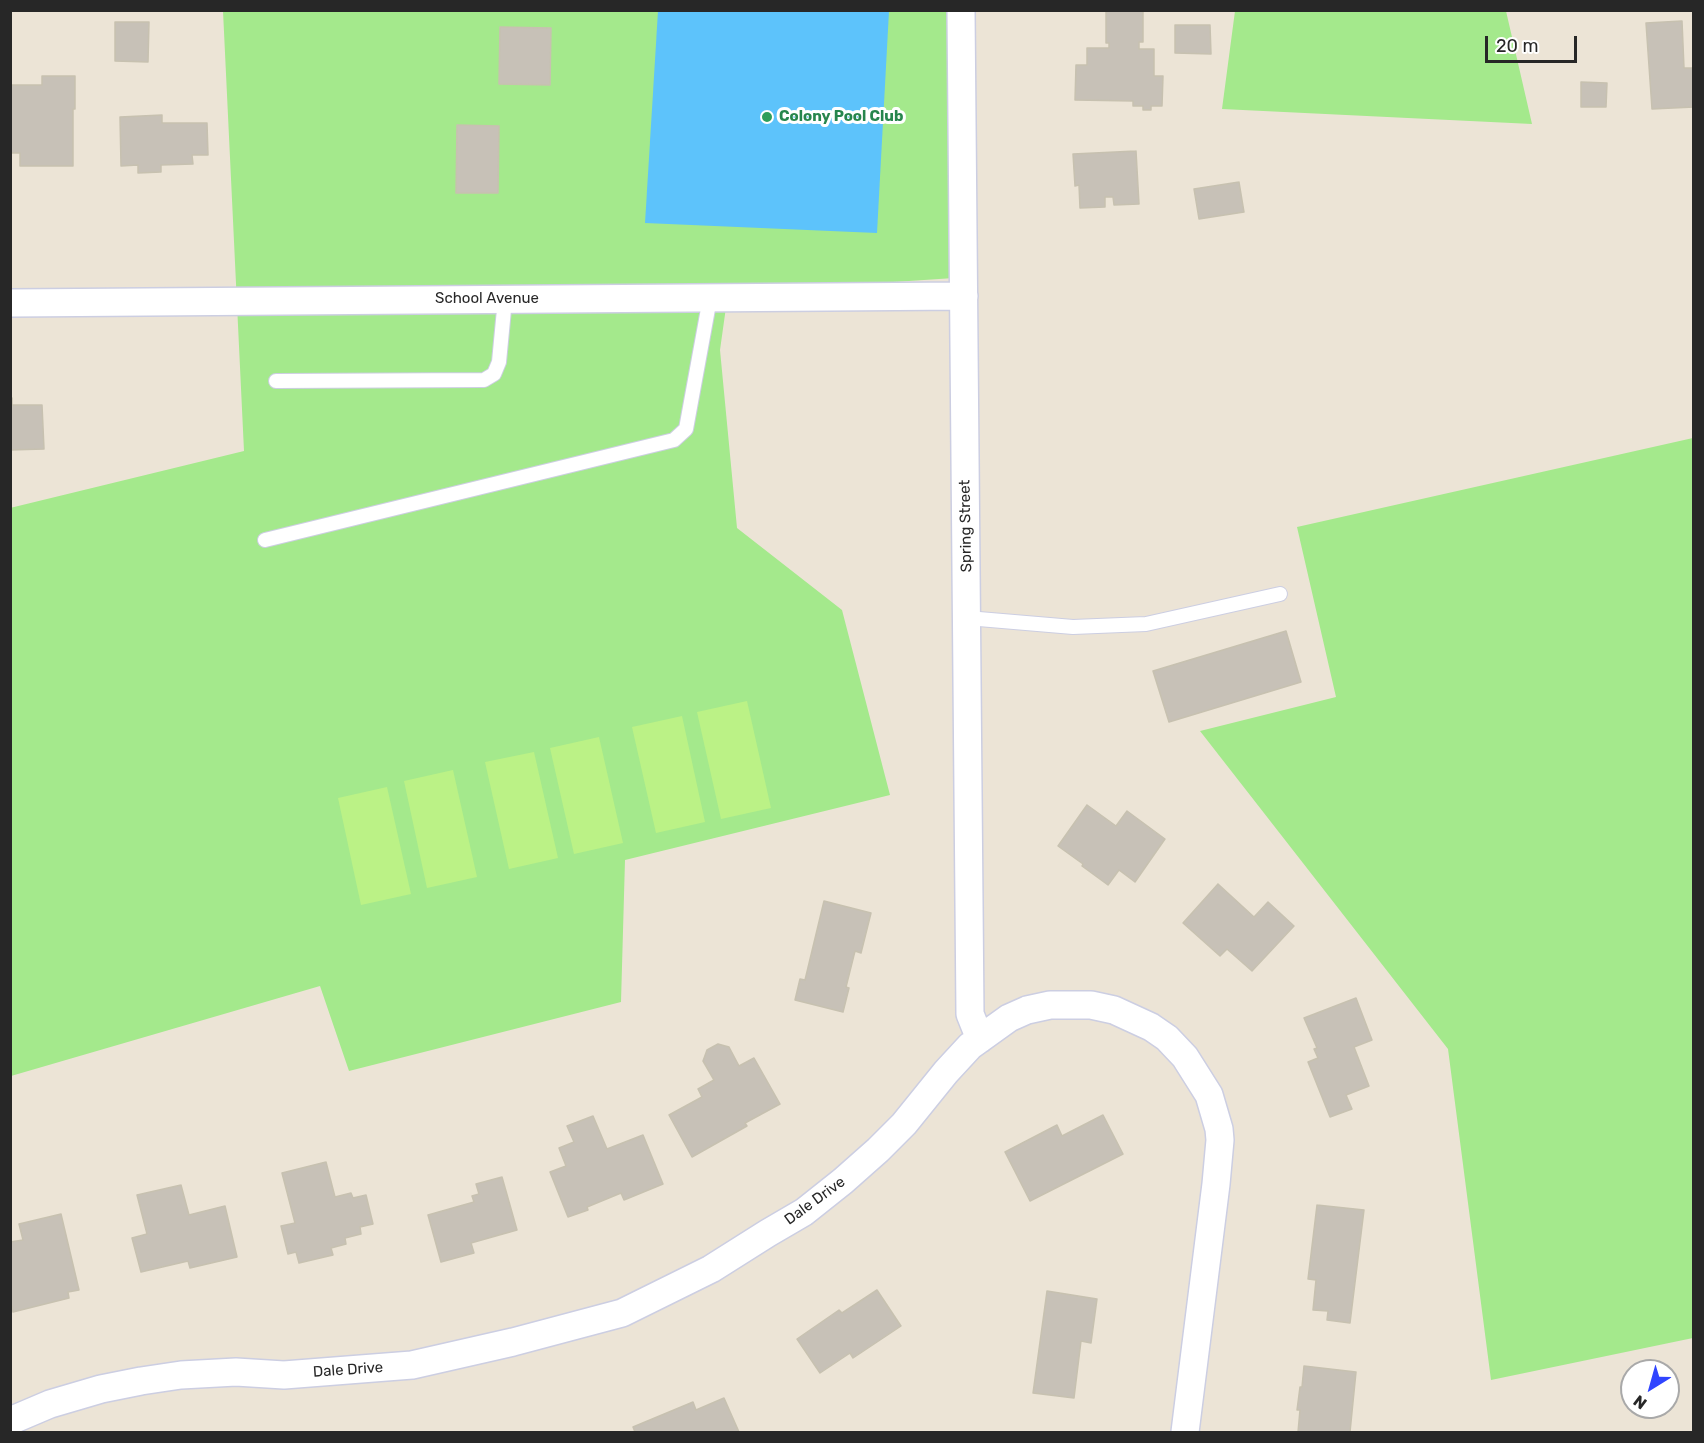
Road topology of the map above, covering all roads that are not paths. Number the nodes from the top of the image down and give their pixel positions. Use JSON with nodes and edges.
{"nodes":[{"id":1,"x":961,"y":10,"type":"edge"},
{"id":2,"x":964,"y":296,"type":"junction"},
{"id":3,"x":710,"y":298,"type":"junction"},
{"id":4,"x":505,"y":299,"type":"junction"},
{"id":5,"x":10,"y":303,"type":"edge"},
{"id":6,"x":276,"y":381,"type":"dead end"},
{"id":7,"x":265,"y":540,"type":"dead end"},
{"id":8,"x":1280,"y":594,"type":"dead end"},
{"id":9,"x":967,"y":618,"type":"junction"},
{"id":10,"x":980,"y":1039,"type":"junction"},
{"id":11,"x":10,"y":1421,"type":"edge"},
{"id":12,"x":1185,"y":1432,"type":"edge"}],
"edges":[{"from":1,"to":2,"type":"street","name":"Spring Street"},
{"from":2,"to":3,"type":"street","name":"School Avenue"},
{"from":2,"to":9,"type":"street","name":"Spring Street"},
{"from":3,"to":4,"type":"street","name":"School Avenue"},
{"from":3,"to":7,"type":"lane"},
{"from":4,"to":5,"type":"street","name":"School Avenue"},
{"from":4,"to":6,"type":"lane"},
{"from":8,"to":9,"type":"lane"},
{"from":9,"to":10,"type":"street","name":"Spring Street"},
{"from":10,"to":11,"type":"street","name":"Dale Drive"},
{"from":10,"to":12,"type":"street","name":"Dale Drive"}]}
